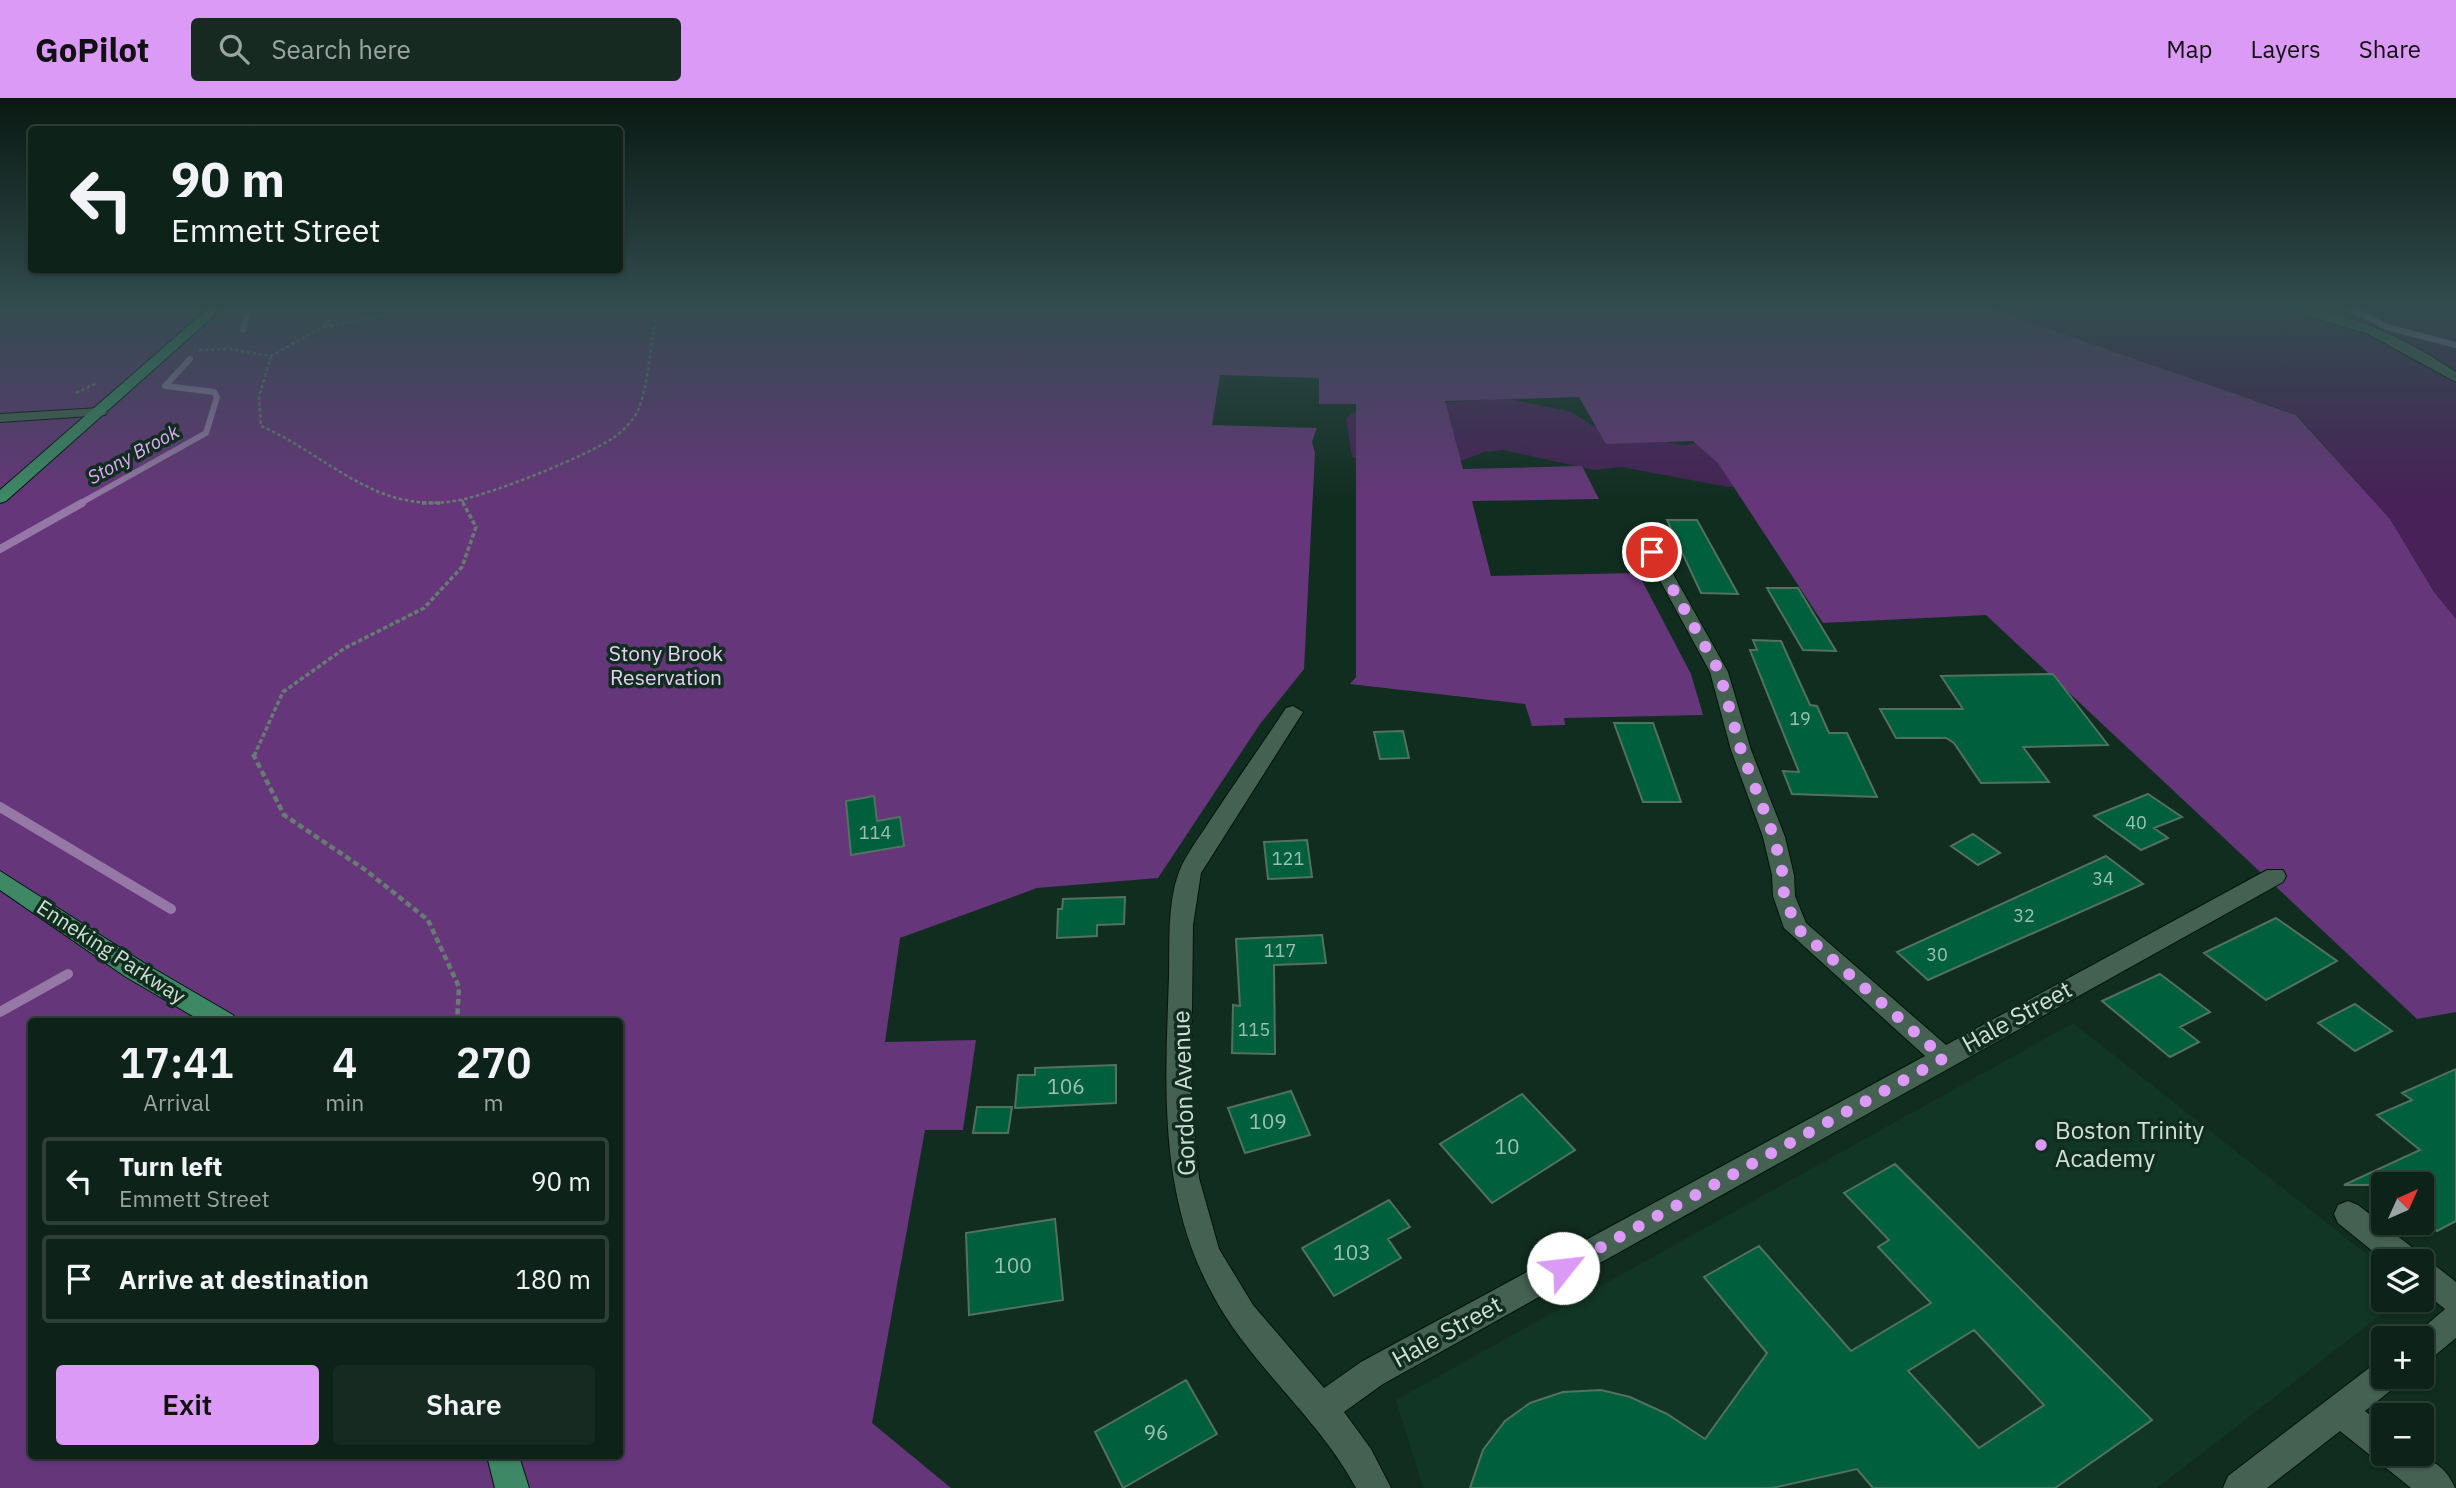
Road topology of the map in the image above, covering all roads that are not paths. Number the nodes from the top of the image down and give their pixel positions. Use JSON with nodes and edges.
{"nodes":[{"id":1,"x":147,"y":371,"type":"edge"},
{"id":2,"x":100,"y":412,"type":"junction"},
{"id":3,"x":0,"y":418,"type":"edge"},
{"id":4,"x":0,"y":498,"type":"edge"},
{"id":5,"x":1641,"y":531,"type":"dead end"},
{"id":6,"x":1293,"y":712,"type":"dead end"},
{"id":7,"x":2275,"y":876,"type":"dead end"},
{"id":8,"x":0,"y":879,"type":"edge"},
{"id":9,"x":217,"y":1018,"type":"edge"},
{"id":10,"x":1944,"y":1058,"type":"junction"},
{"id":11,"x":2348,"y":1214,"type":"dead end"},
{"id":12,"x":2392,"y":1249,"type":"edge"},
{"id":13,"x":2434,"y":1283,"type":"edge"},
{"id":14,"x":2456,"y":1300,"type":"edge"},
{"id":15,"x":2456,"y":1319,"type":"edge"},
{"id":16,"x":2434,"y":1336,"type":"edge"},
{"id":17,"x":2371,"y":1386,"type":"edge"},
{"id":18,"x":1322,"y":1409,"type":"junction"},
{"id":19,"x":2340,"y":1410,"type":"junction"},
{"id":20,"x":2371,"y":1437,"type":"edge"},
{"id":21,"x":504,"y":1459,"type":"edge"},
{"id":22,"x":2408,"y":1466,"type":"edge"},
{"id":23,"x":512,"y":1488,"type":"edge"},
{"id":24,"x":1374,"y":1488,"type":"edge"},
{"id":25,"x":2240,"y":1488,"type":"edge"},
{"id":26,"x":2438,"y":1488,"type":"edge"}],
"edges":[{"from":1,"to":2,"type":"main road"},
{"from":2,"to":3,"type":"street"},
{"from":2,"to":4,"type":"main road"},
{"from":5,"to":10,"type":"street"},
{"from":6,"to":18,"type":"street","name":"Gordon Avenue"},
{"from":7,"to":10,"type":"street","name":"Hale Street"},
{"from":8,"to":9,"type":"main road","name":"Enneking Parkway"},
{"from":10,"to":18,"type":"street","name":"Hale Street"},
{"from":11,"to":12,"type":"street"},
{"from":13,"to":14,"type":"street"},
{"from":15,"to":16,"type":"street"},
{"from":17,"to":19,"type":"street"},
{"from":18,"to":24,"type":"street","name":"Gordon Avenue"},
{"from":19,"to":20,"type":"street"},
{"from":19,"to":25,"type":"street"},
{"from":21,"to":23,"type":"main road"},
{"from":22,"to":26,"type":"street"}]}
